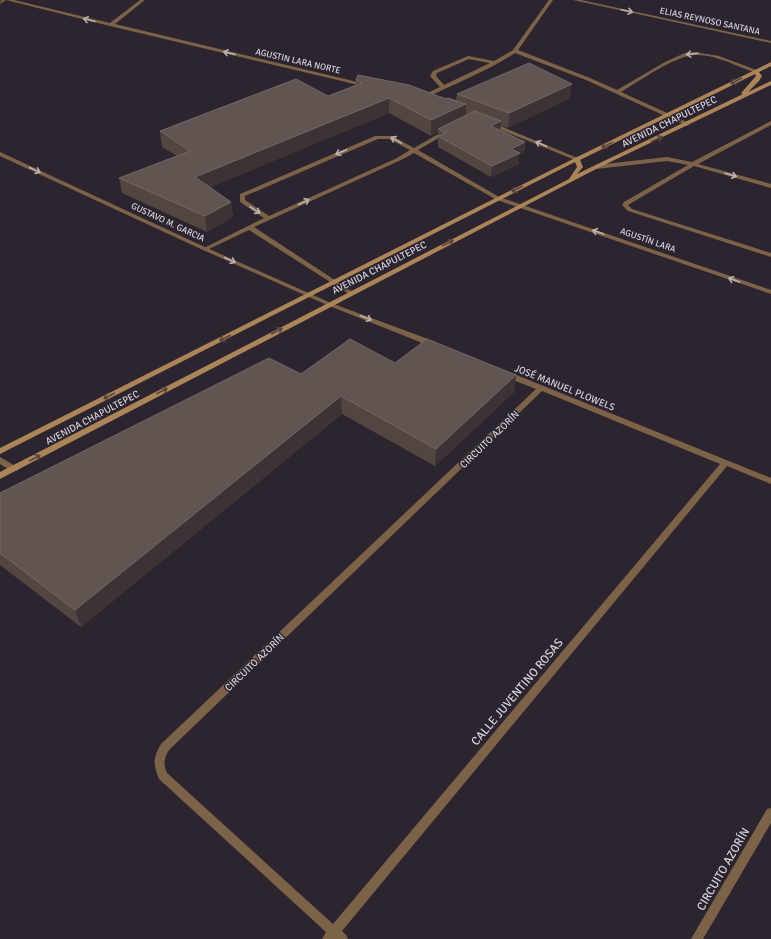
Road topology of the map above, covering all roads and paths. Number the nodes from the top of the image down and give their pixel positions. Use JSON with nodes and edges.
{"nodes":[{"id":1,"x":4,"y":0,"type":"edge"},
{"id":2,"x":8,"y":0,"type":"edge"},
{"id":3,"x":143,"y":0,"type":"edge"},
{"id":4,"x":551,"y":0,"type":"edge"},
{"id":5,"x":575,"y":0,"type":"edge"},
{"id":6,"x":0,"y":3,"type":"edge"},
{"id":7,"x":110,"y":25,"type":"junction"},
{"id":8,"x":771,"y":42,"type":"edge"},
{"id":9,"x":516,"y":51,"type":"junction"},
{"id":10,"x":494,"y":63,"type":"junction"},
{"id":11,"x":771,"y":64,"type":"edge"},
{"id":12,"x":756,"y":71,"type":"junction"},
{"id":13,"x":771,"y":83,"type":"edge"},
{"id":14,"x":376,"y":87,"type":"edge"},
{"id":15,"x":443,"y":88,"type":"junction"},
{"id":16,"x":618,"y":92,"type":"junction"},
{"id":17,"x":412,"y":97,"type":"edge"},
{"id":18,"x":419,"y":99,"type":"junction"},
{"id":19,"x":426,"y":101,"type":"edge"},
{"id":20,"x":732,"y":102,"type":"junction"},
{"id":21,"x":668,"y":115,"type":"junction"},
{"id":22,"x":488,"y":123,"type":"edge"},
{"id":23,"x":771,"y":123,"type":"edge"},
{"id":24,"x":687,"y":124,"type":"junction"},
{"id":25,"x":454,"y":128,"type":"edge"},
{"id":26,"x":414,"y":150,"type":"junction"},
{"id":27,"x":0,"y":154,"type":"edge"},
{"id":28,"x":577,"y":159,"type":"junction"},
{"id":29,"x":693,"y":164,"type":"junction"},
{"id":30,"x":596,"y":167,"type":"junction"},
{"id":31,"x":566,"y":183,"type":"junction"},
{"id":32,"x":771,"y":186,"type":"edge"},
{"id":33,"x":499,"y":199,"type":"junction"},
{"id":34,"x":519,"y":207,"type":"junction"},
{"id":35,"x":269,"y":218,"type":"junction"},
{"id":36,"x":249,"y":227,"type":"junction"},
{"id":37,"x":205,"y":249,"type":"junction"},
{"id":38,"x":771,"y":255,"type":"edge"},
{"id":39,"x":334,"y":282,"type":"junction"},
{"id":40,"x":771,"y":292,"type":"edge"},
{"id":41,"x":351,"y":293,"type":"junction"},
{"id":42,"x":310,"y":295,"type":"junction"},
{"id":43,"x":329,"y":304,"type":"junction"},
{"id":44,"x":440,"y":347,"type":"edge"},
{"id":45,"x":498,"y":371,"type":"edge"},
{"id":46,"x":541,"y":388,"type":"junction"},
{"id":47,"x":0,"y":451,"type":"edge"},
{"id":48,"x":0,"y":460,"type":"edge"},
{"id":49,"x":726,"y":462,"type":"junction"},
{"id":50,"x":14,"y":469,"type":"junction"},
{"id":51,"x":0,"y":476,"type":"edge"},
{"id":52,"x":771,"y":481,"type":"edge"},
{"id":53,"x":771,"y":813,"type":"edge"},
{"id":54,"x":335,"y":937,"type":"edge"},
{"id":55,"x":698,"y":939,"type":"edge"}],
"edges":[{"from":1,"to":6,"type":"street"},
{"from":7,"to":2,"type":"street","name":"AGUSTIN LARA NORTE","one_way":true},
{"from":3,"to":7,"type":"street"},
{"from":4,"to":9,"type":"street"},
{"from":5,"to":8,"type":"street","name":"ELIAS REYNOSO SANTANA","one_way":true},
{"from":14,"to":7,"type":"street","name":"AGUSTIN LARA NORTE","one_way":true},
{"from":9,"to":10,"type":"street"},
{"from":9,"to":16,"type":"street"},
{"from":10,"to":15,"type":"street"},
{"from":10,"to":15,"type":"street"},
{"from":11,"to":12,"type":"main road"},
{"from":12,"to":16,"type":"street","one_way":true},
{"from":12,"to":20,"type":"main road"},
{"from":12,"to":21,"type":"main road","one_way":true},
{"from":13,"to":20,"type":"main road","name":"AVENIDA CHAPULTEPEC"},
{"from":15,"to":18,"type":"street"},
{"from":16,"to":21,"type":"street"},
{"from":17,"to":18,"type":"street"},
{"from":18,"to":19,"type":"street"},
{"from":20,"to":24,"type":"main road","name":"AVENIDA CHAPULTEPEC"},
{"from":21,"to":24,"type":"street"},
{"from":21,"to":28,"type":"main road","one_way":true},
{"from":28,"to":22,"type":"street","one_way":true},
{"from":23,"to":29,"type":"street"},
{"from":30,"to":24,"type":"main road","name":"AVENIDA CHAPULTEPEC","one_way":true},
{"from":25,"to":26,"type":"street"},
{"from":26,"to":33,"type":"street","name":"AGUSTÍN LARA"},
{"from":35,"to":26,"type":"street","one_way":true},
{"from":26,"to":35,"type":"street","name":"AGUSTÍN LARA","one_way":true},
{"from":27,"to":37,"type":"street","name":"GUSTAVO M. GARCIA","one_way":true},
{"from":28,"to":31,"type":"main road"},
{"from":28,"to":33,"type":"main road","one_way":true},
{"from":29,"to":30,"type":"street"},
{"from":29,"to":32,"type":"street","one_way":true},
{"from":29,"to":38,"type":"street"},
{"from":30,"to":31,"type":"main road","name":"AVENIDA CHAPULTEPEC"},
{"from":31,"to":34,"type":"main road","name":"AVENIDA CHAPULTEPEC"},
{"from":33,"to":34,"type":"street","name":"AGUSTÍN LARA"},
{"from":33,"to":39,"type":"main road"},
{"from":40,"to":34,"type":"street","name":"AGUSTÍN LARA","one_way":true},
{"from":41,"to":34,"type":"main road","name":"AVENIDA CHAPULTEPEC","one_way":true},
{"from":35,"to":36,"type":"street"},
{"from":36,"to":37,"type":"street"},
{"from":36,"to":39,"type":"street"},
{"from":37,"to":42,"type":"street","name":"GUSTAVO M. GARCIA","one_way":true},
{"from":39,"to":41,"type":"street"},
{"from":39,"to":42,"type":"main road"},
{"from":41,"to":43,"type":"main road","name":"AVENIDA CHAPULTEPEC"},
{"from":42,"to":43,"type":"street","name":"GUSTAVO M. GARCIA"},
{"from":42,"to":47,"type":"main road","one_way":true},
{"from":43,"to":44,"type":"street","one_way":true},
{"from":50,"to":43,"type":"main road","name":"AVENIDA CHAPULTEPEC","one_way":true},
{"from":45,"to":46,"type":"street","name":"JOSÉ MANUEL PLOWELS"},
{"from":46,"to":49,"type":"street","name":"JOSÉ MANUEL PLOWELS"},
{"from":46,"to":54,"type":"street","name":"CIRCUITO AZORÍN"},
{"from":48,"to":50,"type":"street"},
{"from":49,"to":52,"type":"street","name":"JOSÉ MANUEL PLOWELS"},
{"from":49,"to":54,"type":"street","name":"CALLE JUVENTINO ROSAS"},
{"from":50,"to":51,"type":"main road","name":"AVENIDA CHAPULTEPEC"},
{"from":53,"to":55,"type":"street","name":"CIRCUITO AZORÍN"}]}
